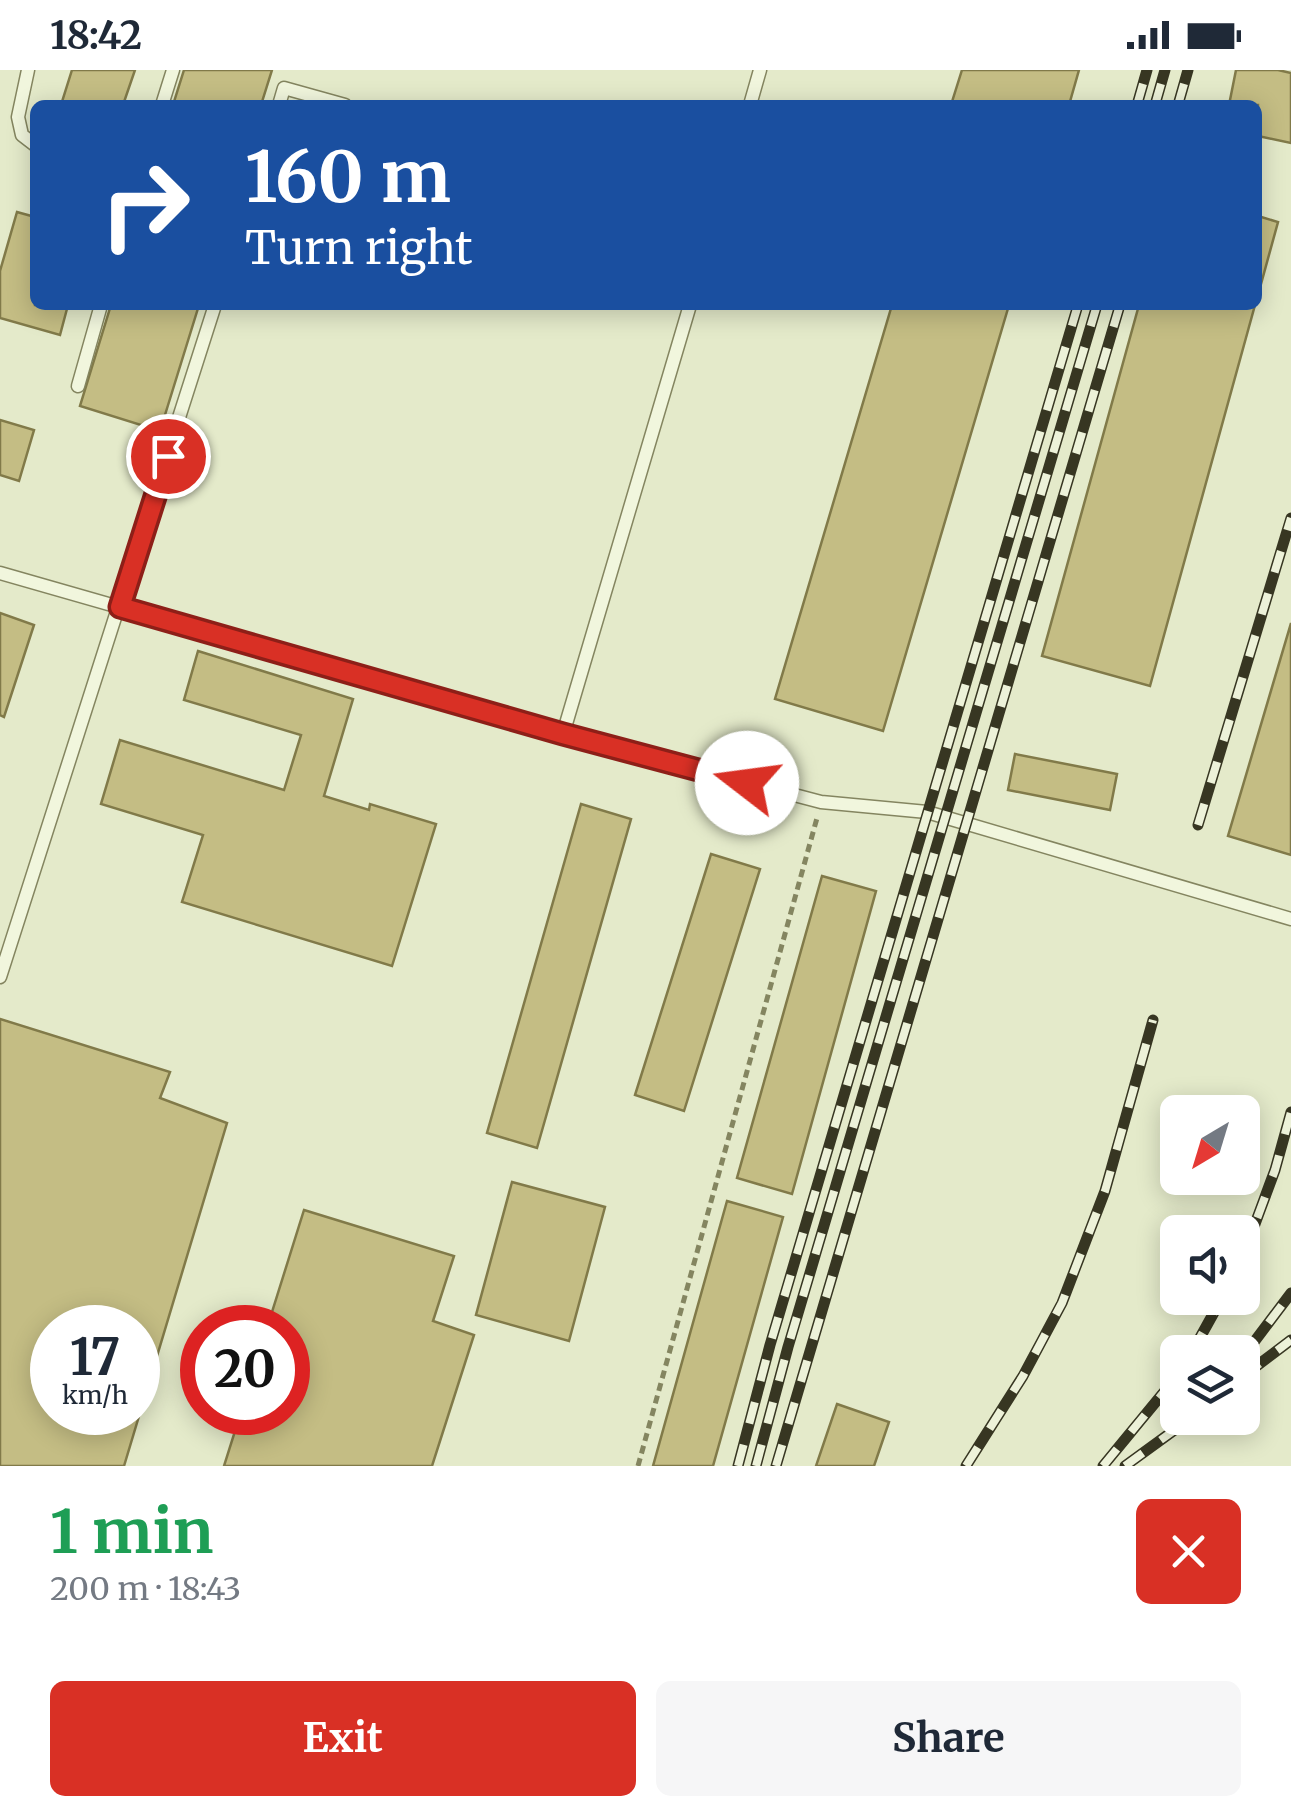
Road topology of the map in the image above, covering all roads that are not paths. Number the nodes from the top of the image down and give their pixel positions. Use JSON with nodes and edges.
{"nodes":[{"id":1,"x":28,"y":70,"type":"edge"},
{"id":2,"x":172,"y":70,"type":"edge"},
{"id":3,"x":760,"y":70,"type":"edge"},
{"id":4,"x":163,"y":100,"type":"edge"},
{"id":5,"x":280,"y":100,"type":"edge"},
{"id":6,"x":328,"y":100,"type":"edge"},
{"id":7,"x":751,"y":100,"type":"edge"},
{"id":8,"x":30,"y":141,"type":"edge"},
{"id":9,"x":100,"y":310,"type":"edge"},
{"id":10,"x":214,"y":310,"type":"edge"},
{"id":11,"x":689,"y":310,"type":"edge"},
{"id":12,"x":78,"y":386,"type":"dead end"},
{"id":13,"x":0,"y":572,"type":"edge"},
{"id":14,"x":120,"y":607,"type":"junction"},
{"id":15,"x":563,"y":734,"type":"junction"},
{"id":16,"x":1291,"y":920,"type":"edge"},
{"id":17,"x":0,"y":977,"type":"edge"}],
"edges":[{"from":1,"to":8,"type":"lane"},
{"from":2,"to":4,"type":"lane"},
{"from":3,"to":7,"type":"lane"},
{"from":5,"to":6,"type":"lane"},
{"from":9,"to":12,"type":"lane"},
{"from":10,"to":14,"type":"lane"},
{"from":11,"to":15,"type":"lane"},
{"from":13,"to":14,"type":"lane"},
{"from":14,"to":15,"type":"lane"},
{"from":14,"to":17,"type":"lane"},
{"from":15,"to":16,"type":"lane"}]}
